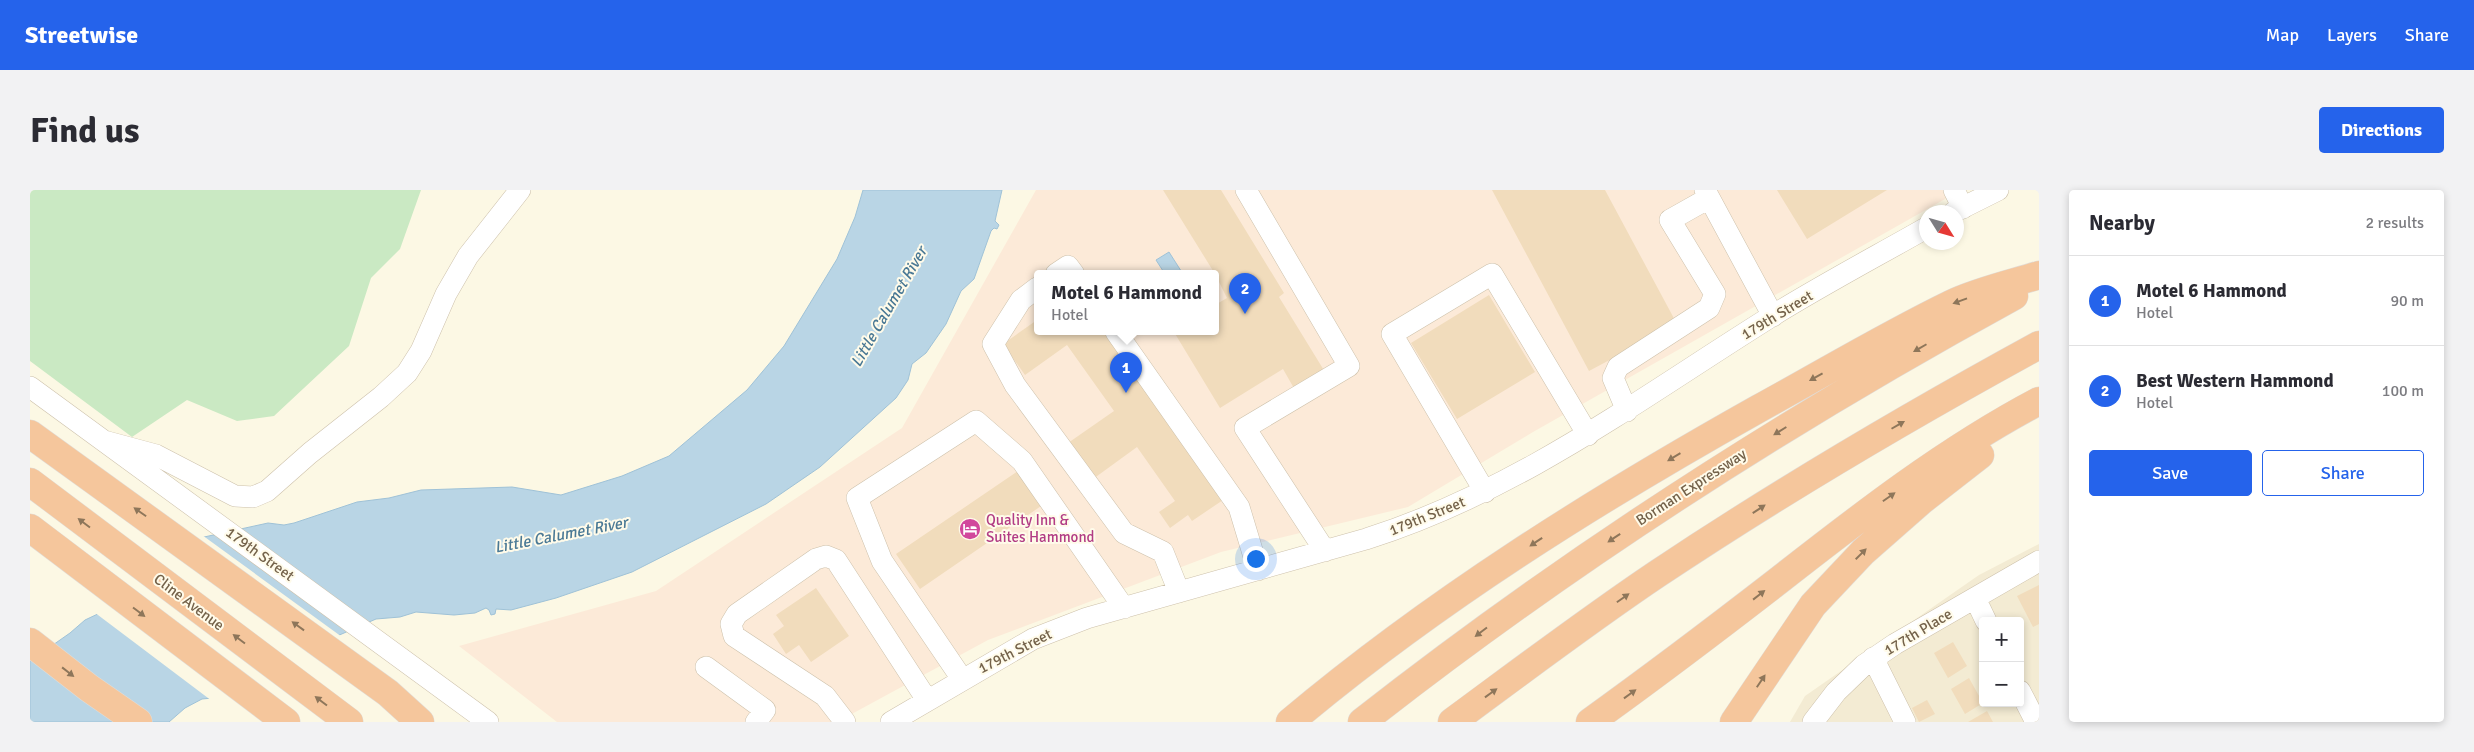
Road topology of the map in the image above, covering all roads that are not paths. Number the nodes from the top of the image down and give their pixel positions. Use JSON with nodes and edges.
{"nodes":[{"id":1,"x":520,"y":190,"type":"edge"},
{"id":2,"x":1246,"y":190,"type":"edge"},
{"id":3,"x":1998,"y":190,"type":"edge"},
{"id":4,"x":1707,"y":194,"type":"edge"},
{"id":5,"x":1957,"y":204,"type":"edge"},
{"id":6,"x":1919,"y":232,"type":"edge"},
{"id":7,"x":2039,"y":274,"type":"edge"},
{"id":8,"x":2039,"y":282,"type":"edge"},
{"id":9,"x":1034,"y":290,"type":"edge"},
{"id":10,"x":1773,"y":316,"type":"junction"},
{"id":11,"x":1118,"y":335,"type":"edge"},
{"id":12,"x":2039,"y":345,"type":"edge"},
{"id":13,"x":30,"y":387,"type":"edge"},
{"id":14,"x":2039,"y":401,"type":"edge"},
{"id":15,"x":1627,"y":411,"type":"junction"},
{"id":16,"x":2039,"y":416,"type":"edge"},
{"id":17,"x":30,"y":434,"type":"edge"},
{"id":18,"x":1588,"y":435,"type":"junction"},
{"id":19,"x":104,"y":441,"type":"junction"},
{"id":20,"x":30,"y":482,"type":"edge"},
{"id":21,"x":1485,"y":492,"type":"junction"},
{"id":22,"x":30,"y":528,"type":"edge"},
{"id":23,"x":1325,"y":551,"type":"junction"},
{"id":24,"x":2039,"y":561,"type":"edge"},
{"id":25,"x":1258,"y":570,"type":"junction"},
{"id":26,"x":1179,"y":592,"type":"junction"},
{"id":27,"x":1975,"y":598,"type":"junction"},
{"id":28,"x":1124,"y":608,"type":"junction"},
{"id":29,"x":1984,"y":617,"type":"edge"},
{"id":30,"x":30,"y":642,"type":"edge"},
{"id":31,"x":1873,"y":658,"type":"junction"},
{"id":32,"x":706,"y":667,"type":"dead end"},
{"id":33,"x":962,"y":679,"type":"junction"},
{"id":34,"x":388,"y":693,"type":"junction"},
{"id":35,"x":1323,"y":694,"type":"junction"},
{"id":36,"x":2024,"y":699,"type":"edge"},
{"id":37,"x":927,"y":700,"type":"junction"},
{"id":38,"x":138,"y":722,"type":"edge"},
{"id":39,"x":286,"y":722,"type":"edge"},
{"id":40,"x":349,"y":722,"type":"edge"},
{"id":41,"x":420,"y":722,"type":"edge"},
{"id":42,"x":439,"y":722,"type":"edge"},
{"id":43,"x":488,"y":722,"type":"edge"},
{"id":44,"x":756,"y":722,"type":"edge"},
{"id":45,"x":845,"y":722,"type":"edge"},
{"id":46,"x":891,"y":722,"type":"edge"},
{"id":47,"x":1279,"y":722,"type":"edge"},
{"id":48,"x":1290,"y":722,"type":"edge"},
{"id":49,"x":1362,"y":722,"type":"edge"},
{"id":50,"x":1452,"y":722,"type":"edge"},
{"id":51,"x":1590,"y":722,"type":"edge"},
{"id":52,"x":1734,"y":722,"type":"edge"},
{"id":53,"x":1813,"y":722,"type":"edge"},
{"id":54,"x":1905,"y":722,"type":"edge"},
{"id":55,"x":2036,"y":722,"type":"edge"}],
"edges":[{"from":1,"to":19,"type":"street"},
{"from":2,"to":23,"type":"street"},
{"from":3,"to":5,"type":"street"},
{"from":4,"to":10,"type":"street"},
{"from":4,"to":15,"type":"street"},
{"from":6,"to":10,"type":"street","name":"179th Street"},
{"from":7,"to":35,"type":"highway","one_way":true},
{"from":8,"to":49,"type":"highway","name":"Borman Expressway","one_way":true},
{"from":9,"to":26,"type":"street"},
{"from":10,"to":15,"type":"street","name":"179th Street"},
{"from":11,"to":25,"type":"street"},
{"from":50,"to":12,"type":"highway","one_way":true},
{"from":13,"to":19,"type":"street","name":"179th Street"},
{"from":51,"to":14,"type":"highway","one_way":true},
{"from":15,"to":18,"type":"street","name":"179th Street"},
{"from":52,"to":16,"type":"highway","one_way":true},
{"from":34,"to":17,"type":"highway","one_way":true},
{"from":18,"to":21,"type":"street","name":"179th Street"},
{"from":18,"to":21,"type":"street"},
{"from":19,"to":43,"type":"street","name":"179th Street"},
{"from":40,"to":20,"type":"highway","name":"Cline Avenue","one_way":true},
{"from":21,"to":23,"type":"street","name":"179th Street"},
{"from":22,"to":39,"type":"highway","one_way":true},
{"from":23,"to":25,"type":"street","name":"179th Street"},
{"from":24,"to":27,"type":"street","name":"177th Place"},
{"from":25,"to":26,"type":"street","name":"179th Street"},
{"from":26,"to":28,"type":"street","name":"179th Street"},
{"from":27,"to":29,"type":"street"},
{"from":27,"to":31,"type":"street","name":"177th Place"},
{"from":28,"to":33,"type":"street","name":"179th Street"},
{"from":28,"to":33,"type":"street"},
{"from":30,"to":38,"type":"highway","one_way":true},
{"from":31,"to":53,"type":"street","name":"177th Place"},
{"from":31,"to":54,"type":"street"},
{"from":32,"to":44,"type":"street"},
{"from":33,"to":37,"type":"street","name":"179th Street"},
{"from":34,"to":41,"type":"highway"},
{"from":34,"to":42,"type":"highway"},
{"from":35,"to":47,"type":"highway"},
{"from":35,"to":48,"type":"highway"},
{"from":36,"to":55,"type":"street"},
{"from":37,"to":45,"type":"street"},
{"from":37,"to":46,"type":"street","name":"179th Street"}]}
